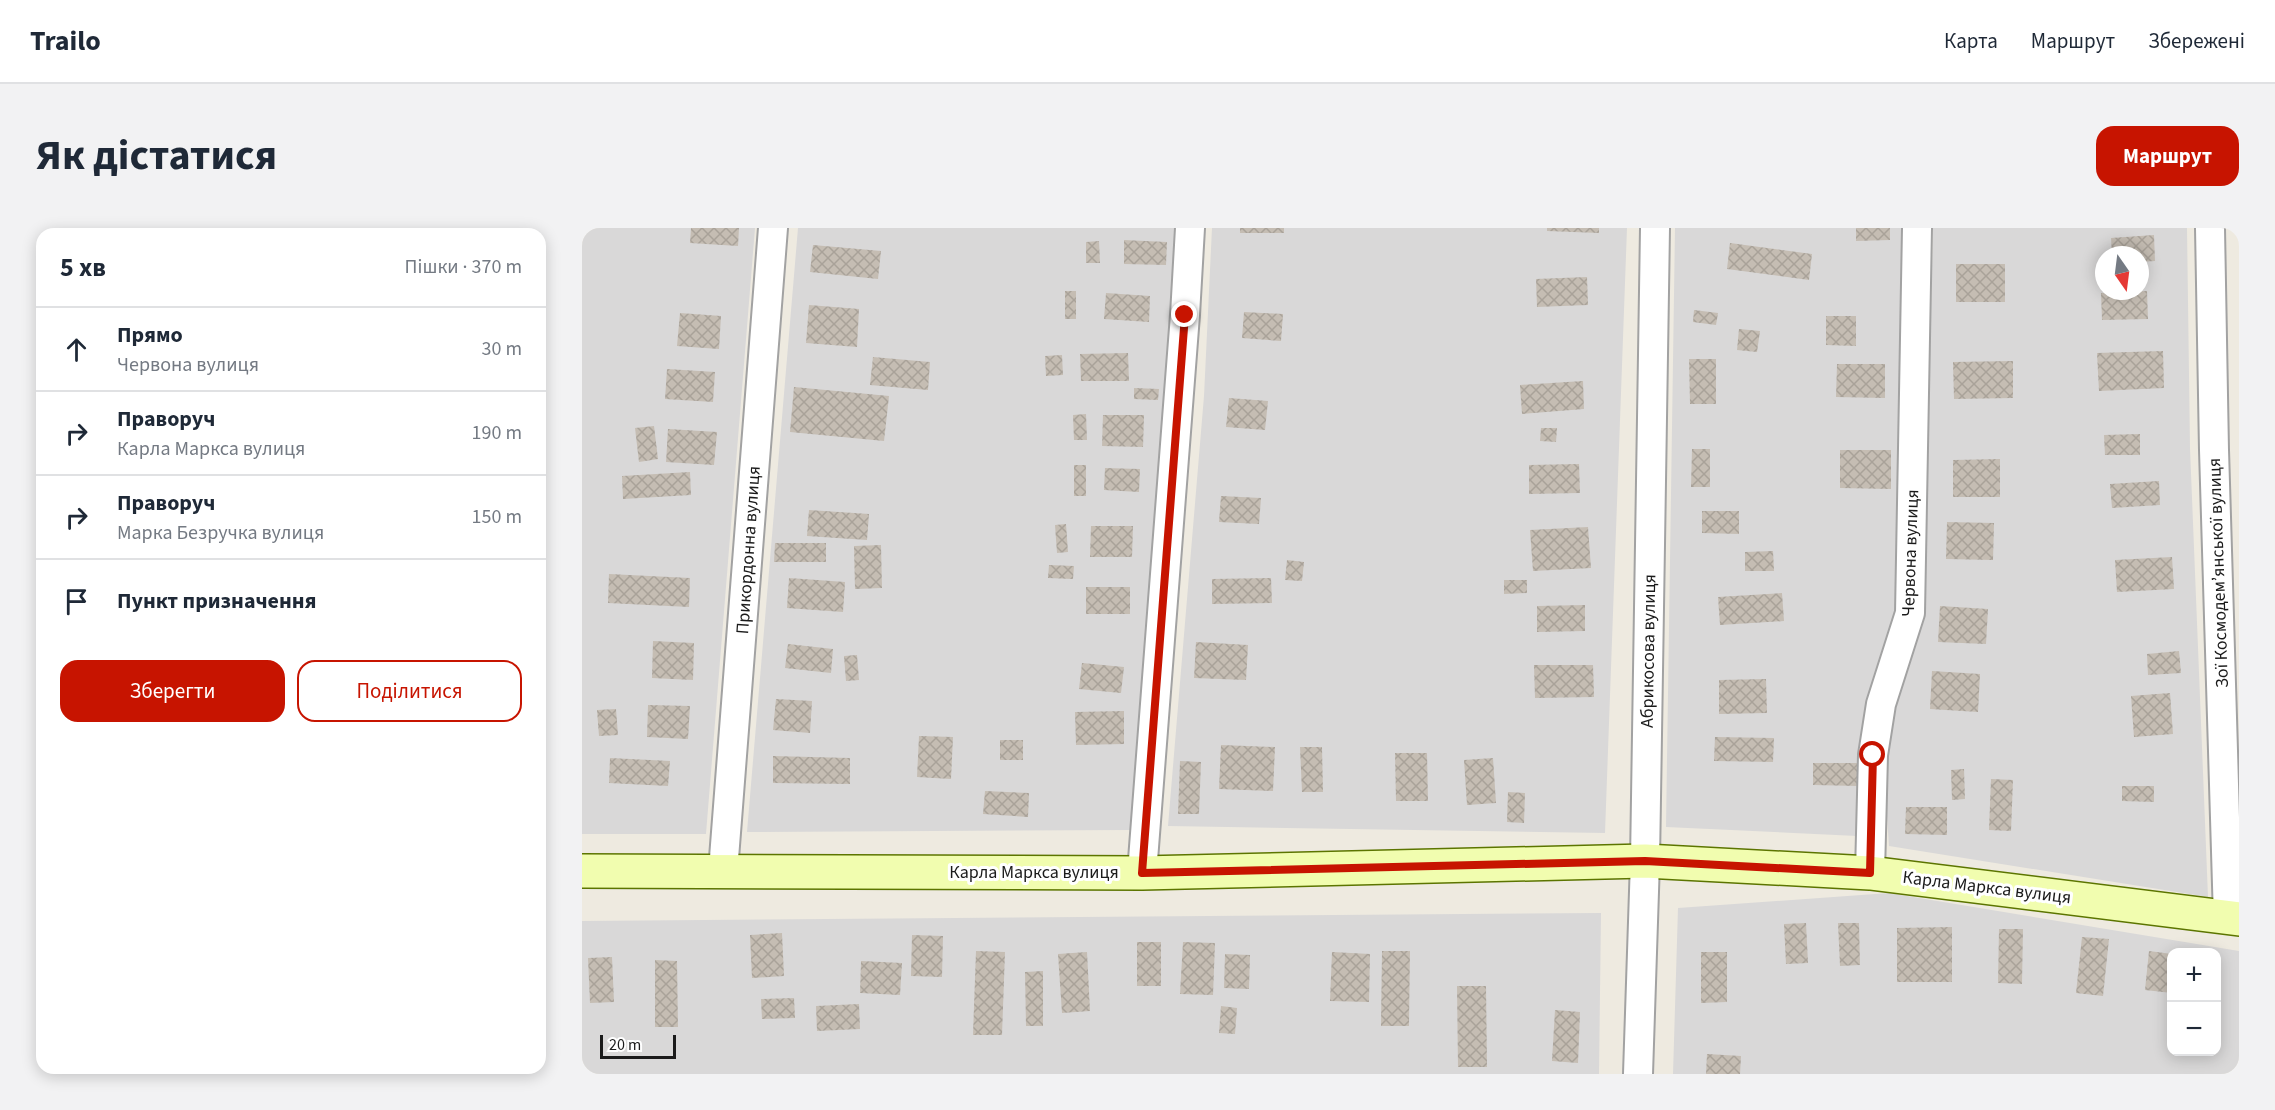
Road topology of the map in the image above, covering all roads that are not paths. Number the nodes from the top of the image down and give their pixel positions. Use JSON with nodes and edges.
{"nodes":[{"id":1,"x":773,"y":228,"type":"edge"},
{"id":2,"x":1190,"y":228,"type":"edge"},
{"id":3,"x":1655,"y":228,"type":"edge"},
{"id":4,"x":1917,"y":228,"type":"edge"},
{"id":5,"x":2210,"y":228,"type":"edge"},
{"id":6,"x":1645,"y":861,"type":"junction"},
{"id":7,"x":582,"y":871,"type":"edge"},
{"id":8,"x":723,"y":871,"type":"junction"},
{"id":9,"x":1142,"y":873,"type":"junction"},
{"id":10,"x":1870,"y":873,"type":"junction"},
{"id":11,"x":2234,"y":918,"type":"edge"},
{"id":12,"x":1638,"y":1074,"type":"edge"}],
"edges":[{"from":1,"to":8,"type":"street","name":"Прикордонна вулиця"},
{"from":2,"to":9,"type":"street"},
{"from":3,"to":6,"type":"street","name":"Абрикосова вулиця"},
{"from":4,"to":10,"type":"street","name":"Червона вулиця"},
{"from":5,"to":11,"type":"street","name":"Зої Космодем’янської вулиця"},
{"from":6,"to":9,"type":"street","name":"Карла Маркса вулиця"},
{"from":6,"to":10,"type":"street","name":"Карла Маркса вулиця"},
{"from":6,"to":12,"type":"street","name":"Абрикосова вулиця"},
{"from":7,"to":8,"type":"street","name":"Карла Маркса вулиця"},
{"from":8,"to":9,"type":"street","name":"Карла Маркса вулиця"},
{"from":10,"to":11,"type":"street","name":"Карла Маркса вулиця"}]}
